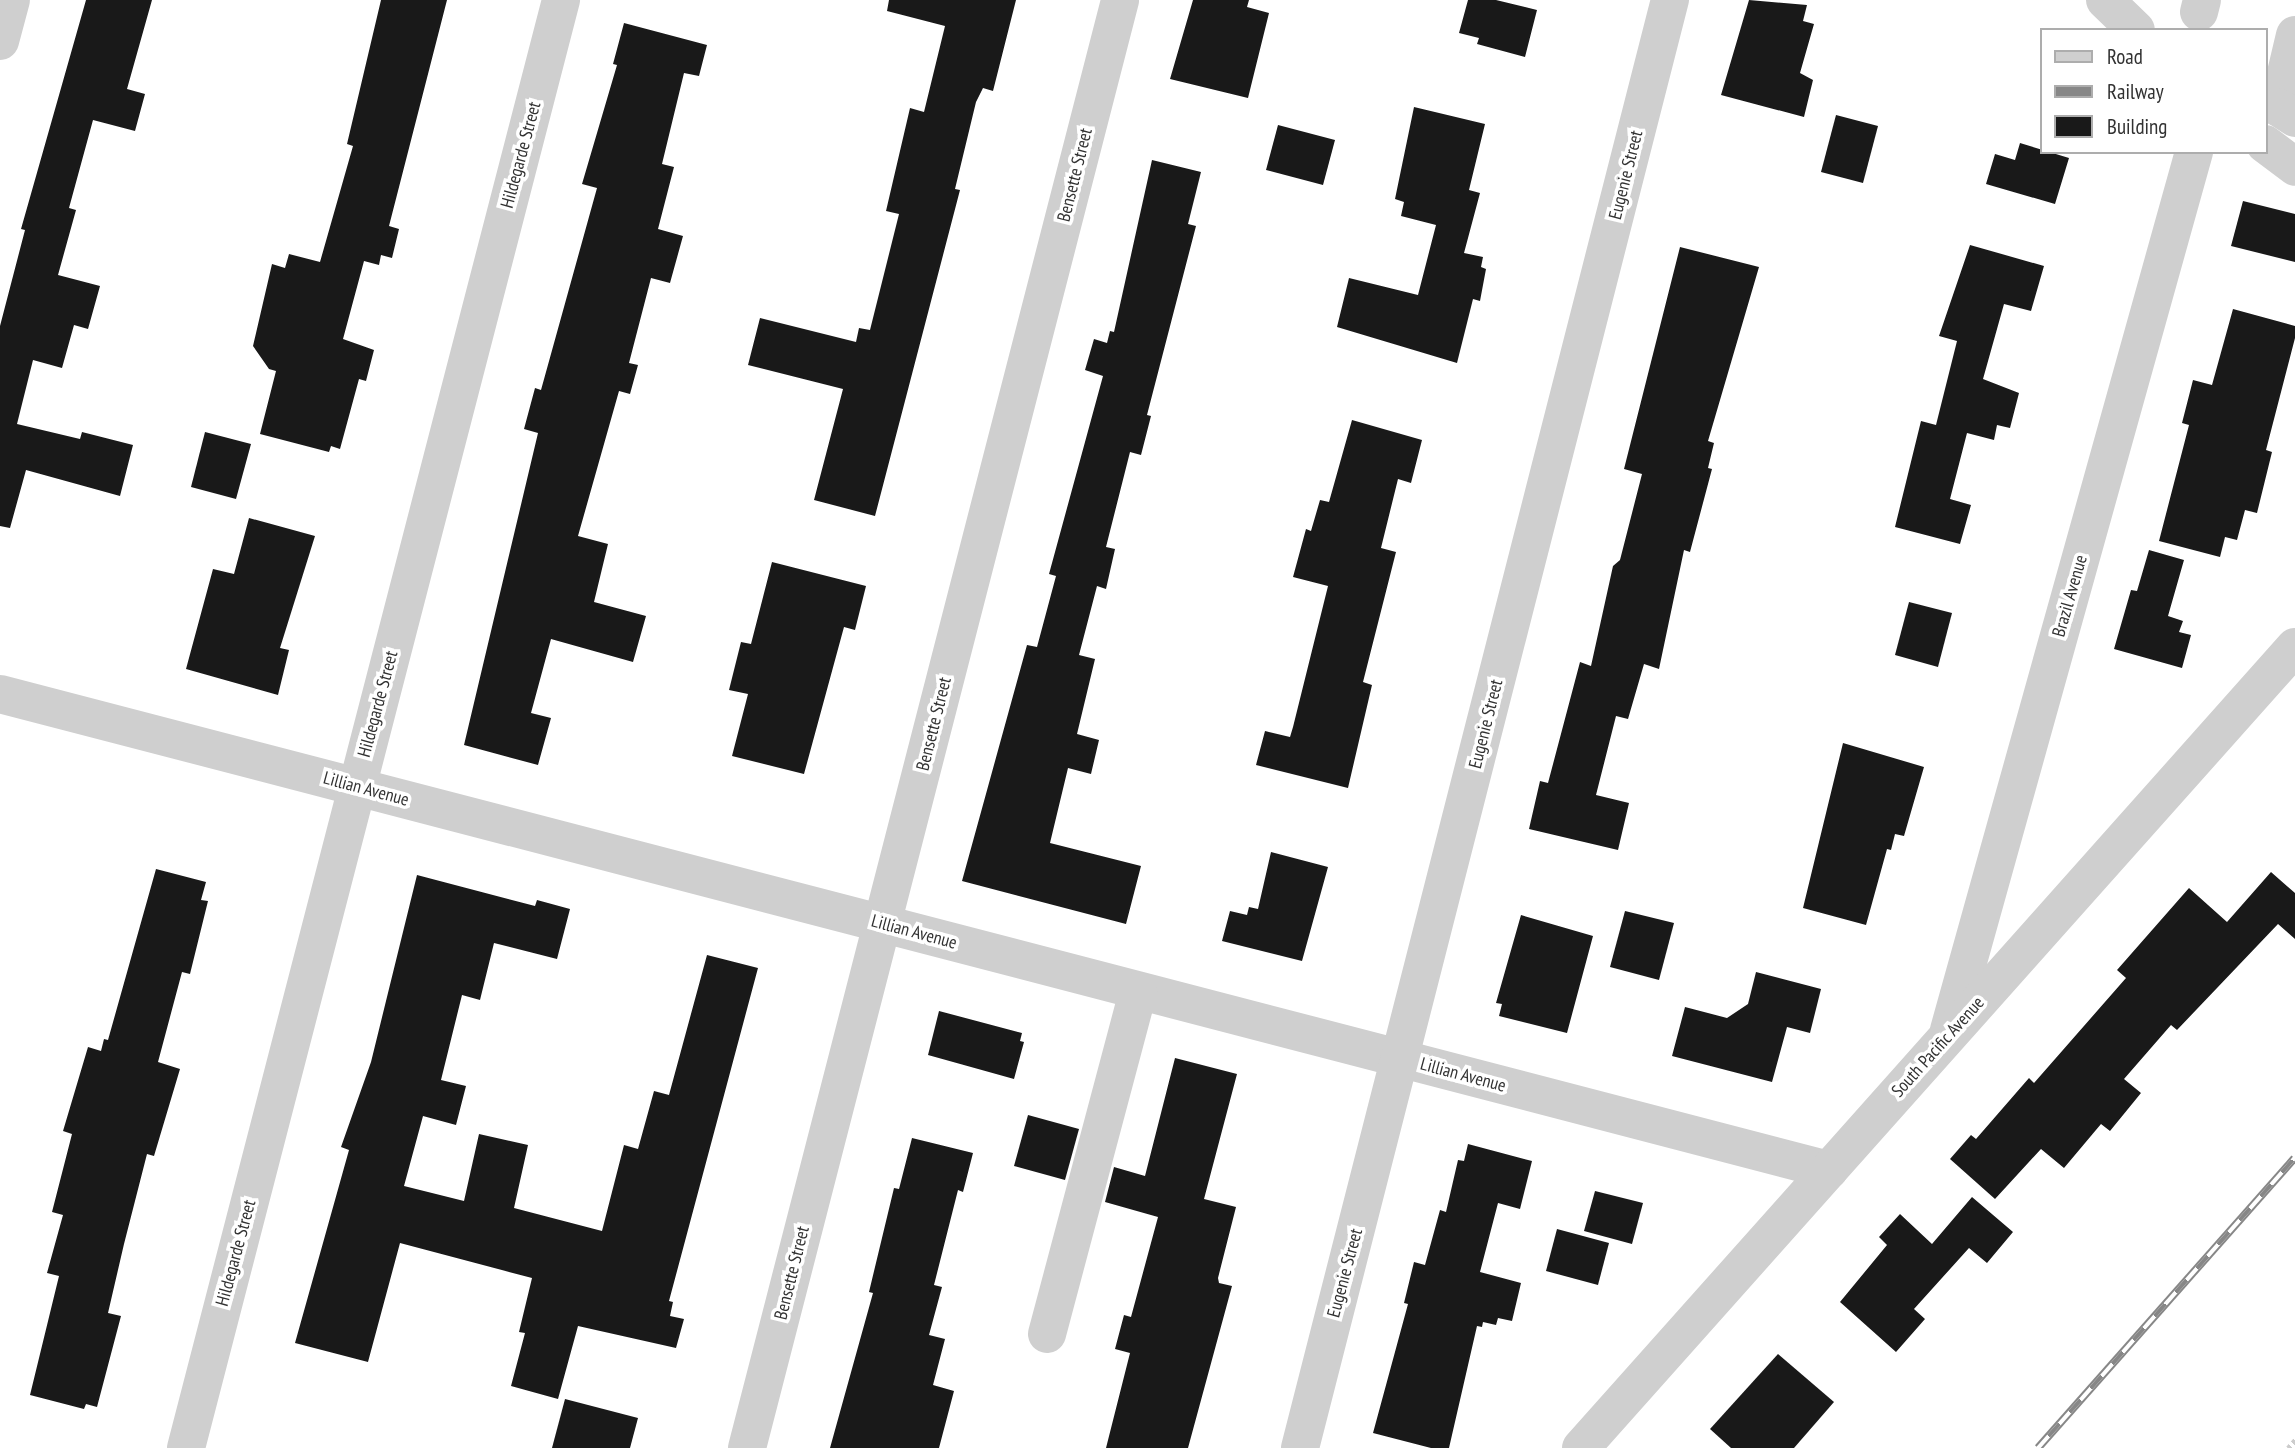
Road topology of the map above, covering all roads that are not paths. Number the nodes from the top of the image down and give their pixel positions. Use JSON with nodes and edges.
{"nodes":[{"id":1,"x":10,"y":0,"type":"edge"},
{"id":2,"x":561,"y":0,"type":"edge"},
{"id":3,"x":1120,"y":0,"type":"edge"},
{"id":4,"x":1670,"y":0,"type":"edge"},
{"id":5,"x":2105,"y":0,"type":"edge"},
{"id":6,"x":2134,"y":28,"type":"edge"},
{"id":7,"x":2295,"y":35,"type":"edge"},
{"id":8,"x":0,"y":41,"type":"edge"},
{"id":9,"x":2295,"y":118,"type":"edge"},
{"id":10,"x":2267,"y":146,"type":"edge"},
{"id":11,"x":2193,"y":154,"type":"edge"},
{"id":12,"x":2295,"y":167,"type":"edge"},
{"id":13,"x":2295,"y":646,"type":"edge"},
{"id":14,"x":0,"y":694,"type":"edge"},
{"id":15,"x":357,"y":787,"type":"junction"},
{"id":16,"x":882,"y":924,"type":"junction"},
{"id":17,"x":1138,"y":991,"type":"junction"},
{"id":18,"x":1946,"y":1039,"type":"junction"},
{"id":19,"x":1401,"y":1059,"type":"junction"},
{"id":20,"x":1829,"y":1170,"type":"junction"},
{"id":21,"x":1048,"y":1335,"type":"dead end"},
{"id":22,"x":186,"y":1448,"type":"edge"},
{"id":23,"x":747,"y":1448,"type":"edge"},
{"id":24,"x":1300,"y":1448,"type":"edge"},
{"id":25,"x":1581,"y":1448,"type":"edge"}],
"edges":[{"from":1,"to":8,"type":"street"},
{"from":2,"to":15,"type":"street","name":"Hildegarde Street"},
{"from":3,"to":16,"type":"street","name":"Bensette Street"},
{"from":4,"to":19,"type":"street","name":"Eugenie Street"},
{"from":5,"to":6,"type":"street"},
{"from":7,"to":9,"type":"street"},
{"from":10,"to":12,"type":"street"},
{"from":11,"to":18,"type":"street","name":"Brazil Avenue"},
{"from":13,"to":18,"type":"street","name":"South Pacific Avenue"},
{"from":14,"to":15,"type":"street","name":"Lillian Avenue"},
{"from":15,"to":16,"type":"street","name":"Lillian Avenue"},
{"from":15,"to":22,"type":"street","name":"Hildegarde Street"},
{"from":16,"to":17,"type":"street","name":"Lillian Avenue"},
{"from":16,"to":23,"type":"street","name":"Bensette Street"},
{"from":17,"to":19,"type":"street","name":"Lillian Avenue"},
{"from":17,"to":21,"type":"street"},
{"from":18,"to":20,"type":"street","name":"South Pacific Avenue"},
{"from":19,"to":20,"type":"street","name":"Lillian Avenue"},
{"from":19,"to":24,"type":"street","name":"Eugenie Street"},
{"from":20,"to":25,"type":"street","name":"South Pacific Avenue"}]}
